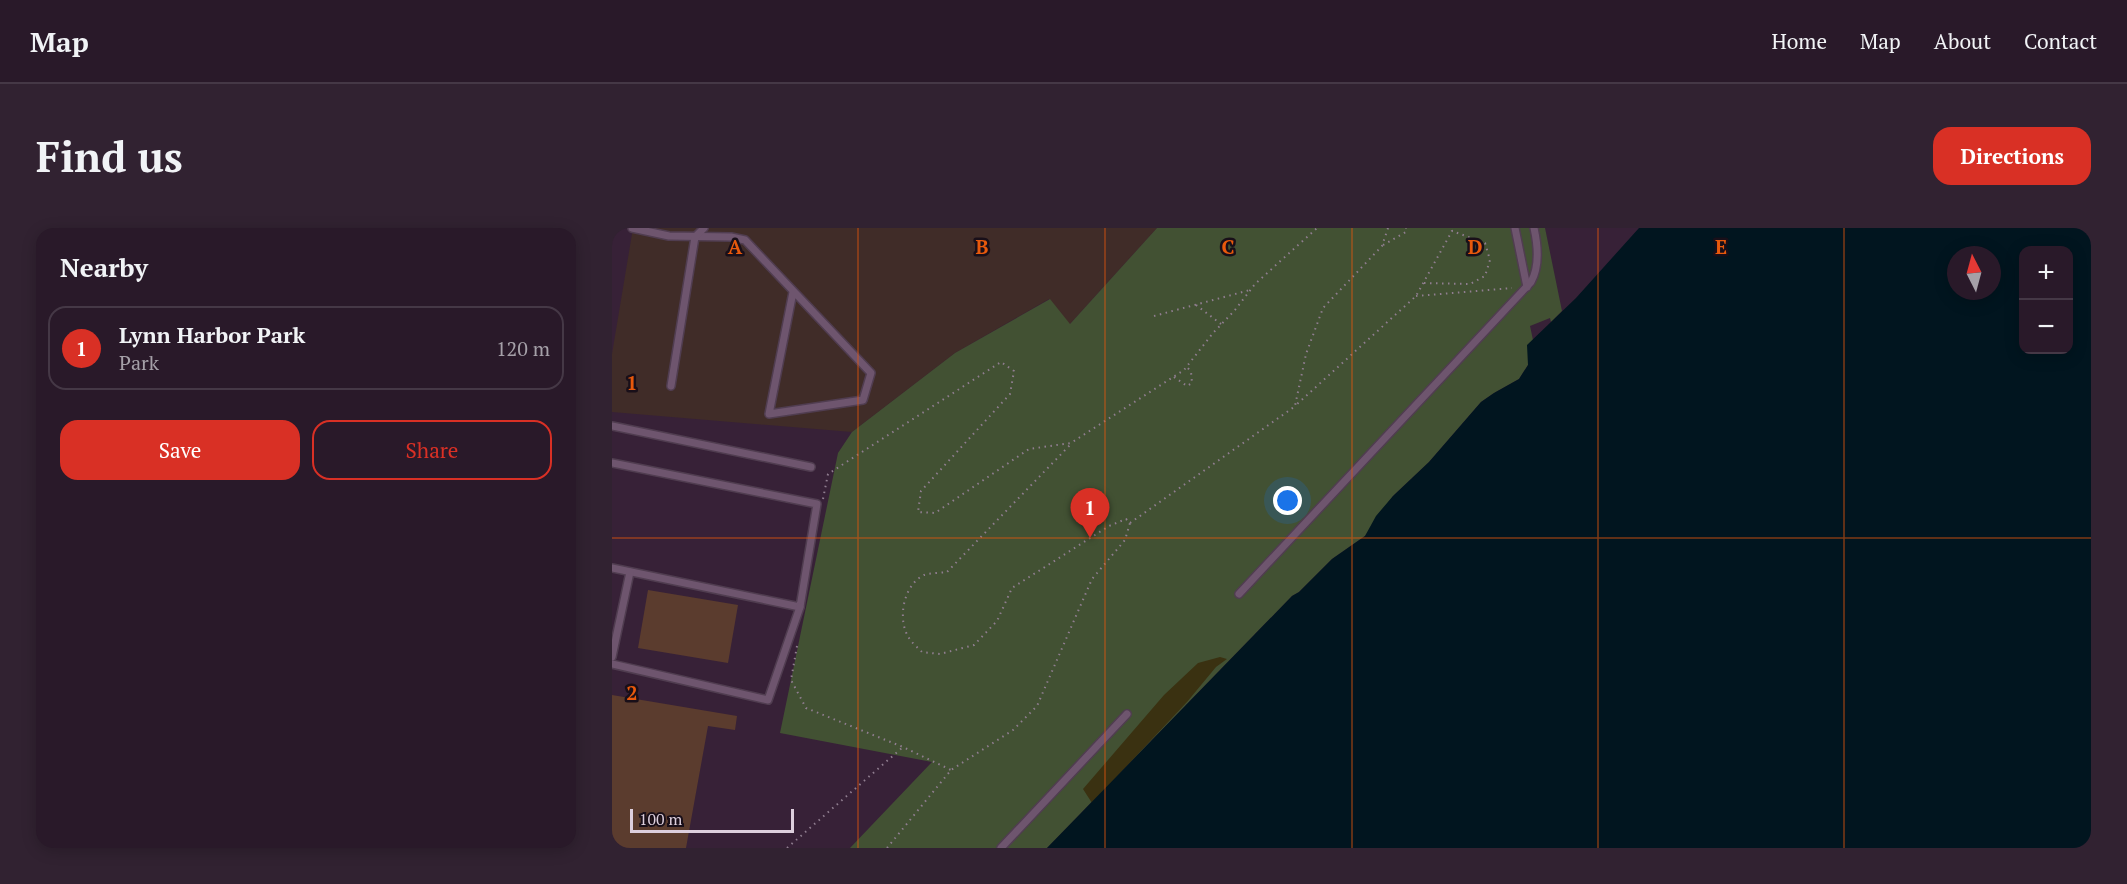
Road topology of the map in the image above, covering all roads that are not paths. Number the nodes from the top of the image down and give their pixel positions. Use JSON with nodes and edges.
{"nodes":[{"id":1,"x":632,"y":228,"type":"edge"},
{"id":2,"x":704,"y":228,"type":"edge"},
{"id":3,"x":1515,"y":228,"type":"edge"},
{"id":4,"x":1534,"y":228,"type":"edge"},
{"id":5,"x":695,"y":237,"type":"junction"},
{"id":6,"x":1527,"y":287,"type":"junction"},
{"id":7,"x":794,"y":292,"type":"junction"},
{"id":8,"x":671,"y":386,"type":"dead end"},
{"id":9,"x":612,"y":426,"type":"edge"},
{"id":10,"x":612,"y":463,"type":"edge"},
{"id":11,"x":811,"y":467,"type":"dead end"},
{"id":12,"x":612,"y":568,"type":"edge"},
{"id":13,"x":630,"y":572,"type":"junction"},
{"id":14,"x":1239,"y":594,"type":"dead end"},
{"id":15,"x":800,"y":607,"type":"junction"},
{"id":16,"x":612,"y":657,"type":"edge"},
{"id":17,"x":612,"y":664,"type":"edge"},
{"id":18,"x":1127,"y":714,"type":"dead end"},
{"id":19,"x":1001,"y":848,"type":"edge"}],
"edges":[{"from":1,"to":5,"type":"lane"},
{"from":2,"to":5,"type":"lane"},
{"from":3,"to":6,"type":"lane"},
{"from":4,"to":6,"type":"lane"},
{"from":5,"to":7,"type":"lane"},
{"from":5,"to":8,"type":"lane"},
{"from":6,"to":14,"type":"lane"},
{"from":7,"to":7,"type":"lane"},
{"from":9,"to":11,"type":"lane"},
{"from":10,"to":15,"type":"lane"},
{"from":12,"to":13,"type":"lane"},
{"from":13,"to":15,"type":"lane"},
{"from":13,"to":16,"type":"lane"},
{"from":15,"to":17,"type":"lane"},
{"from":18,"to":19,"type":"lane"}]}
